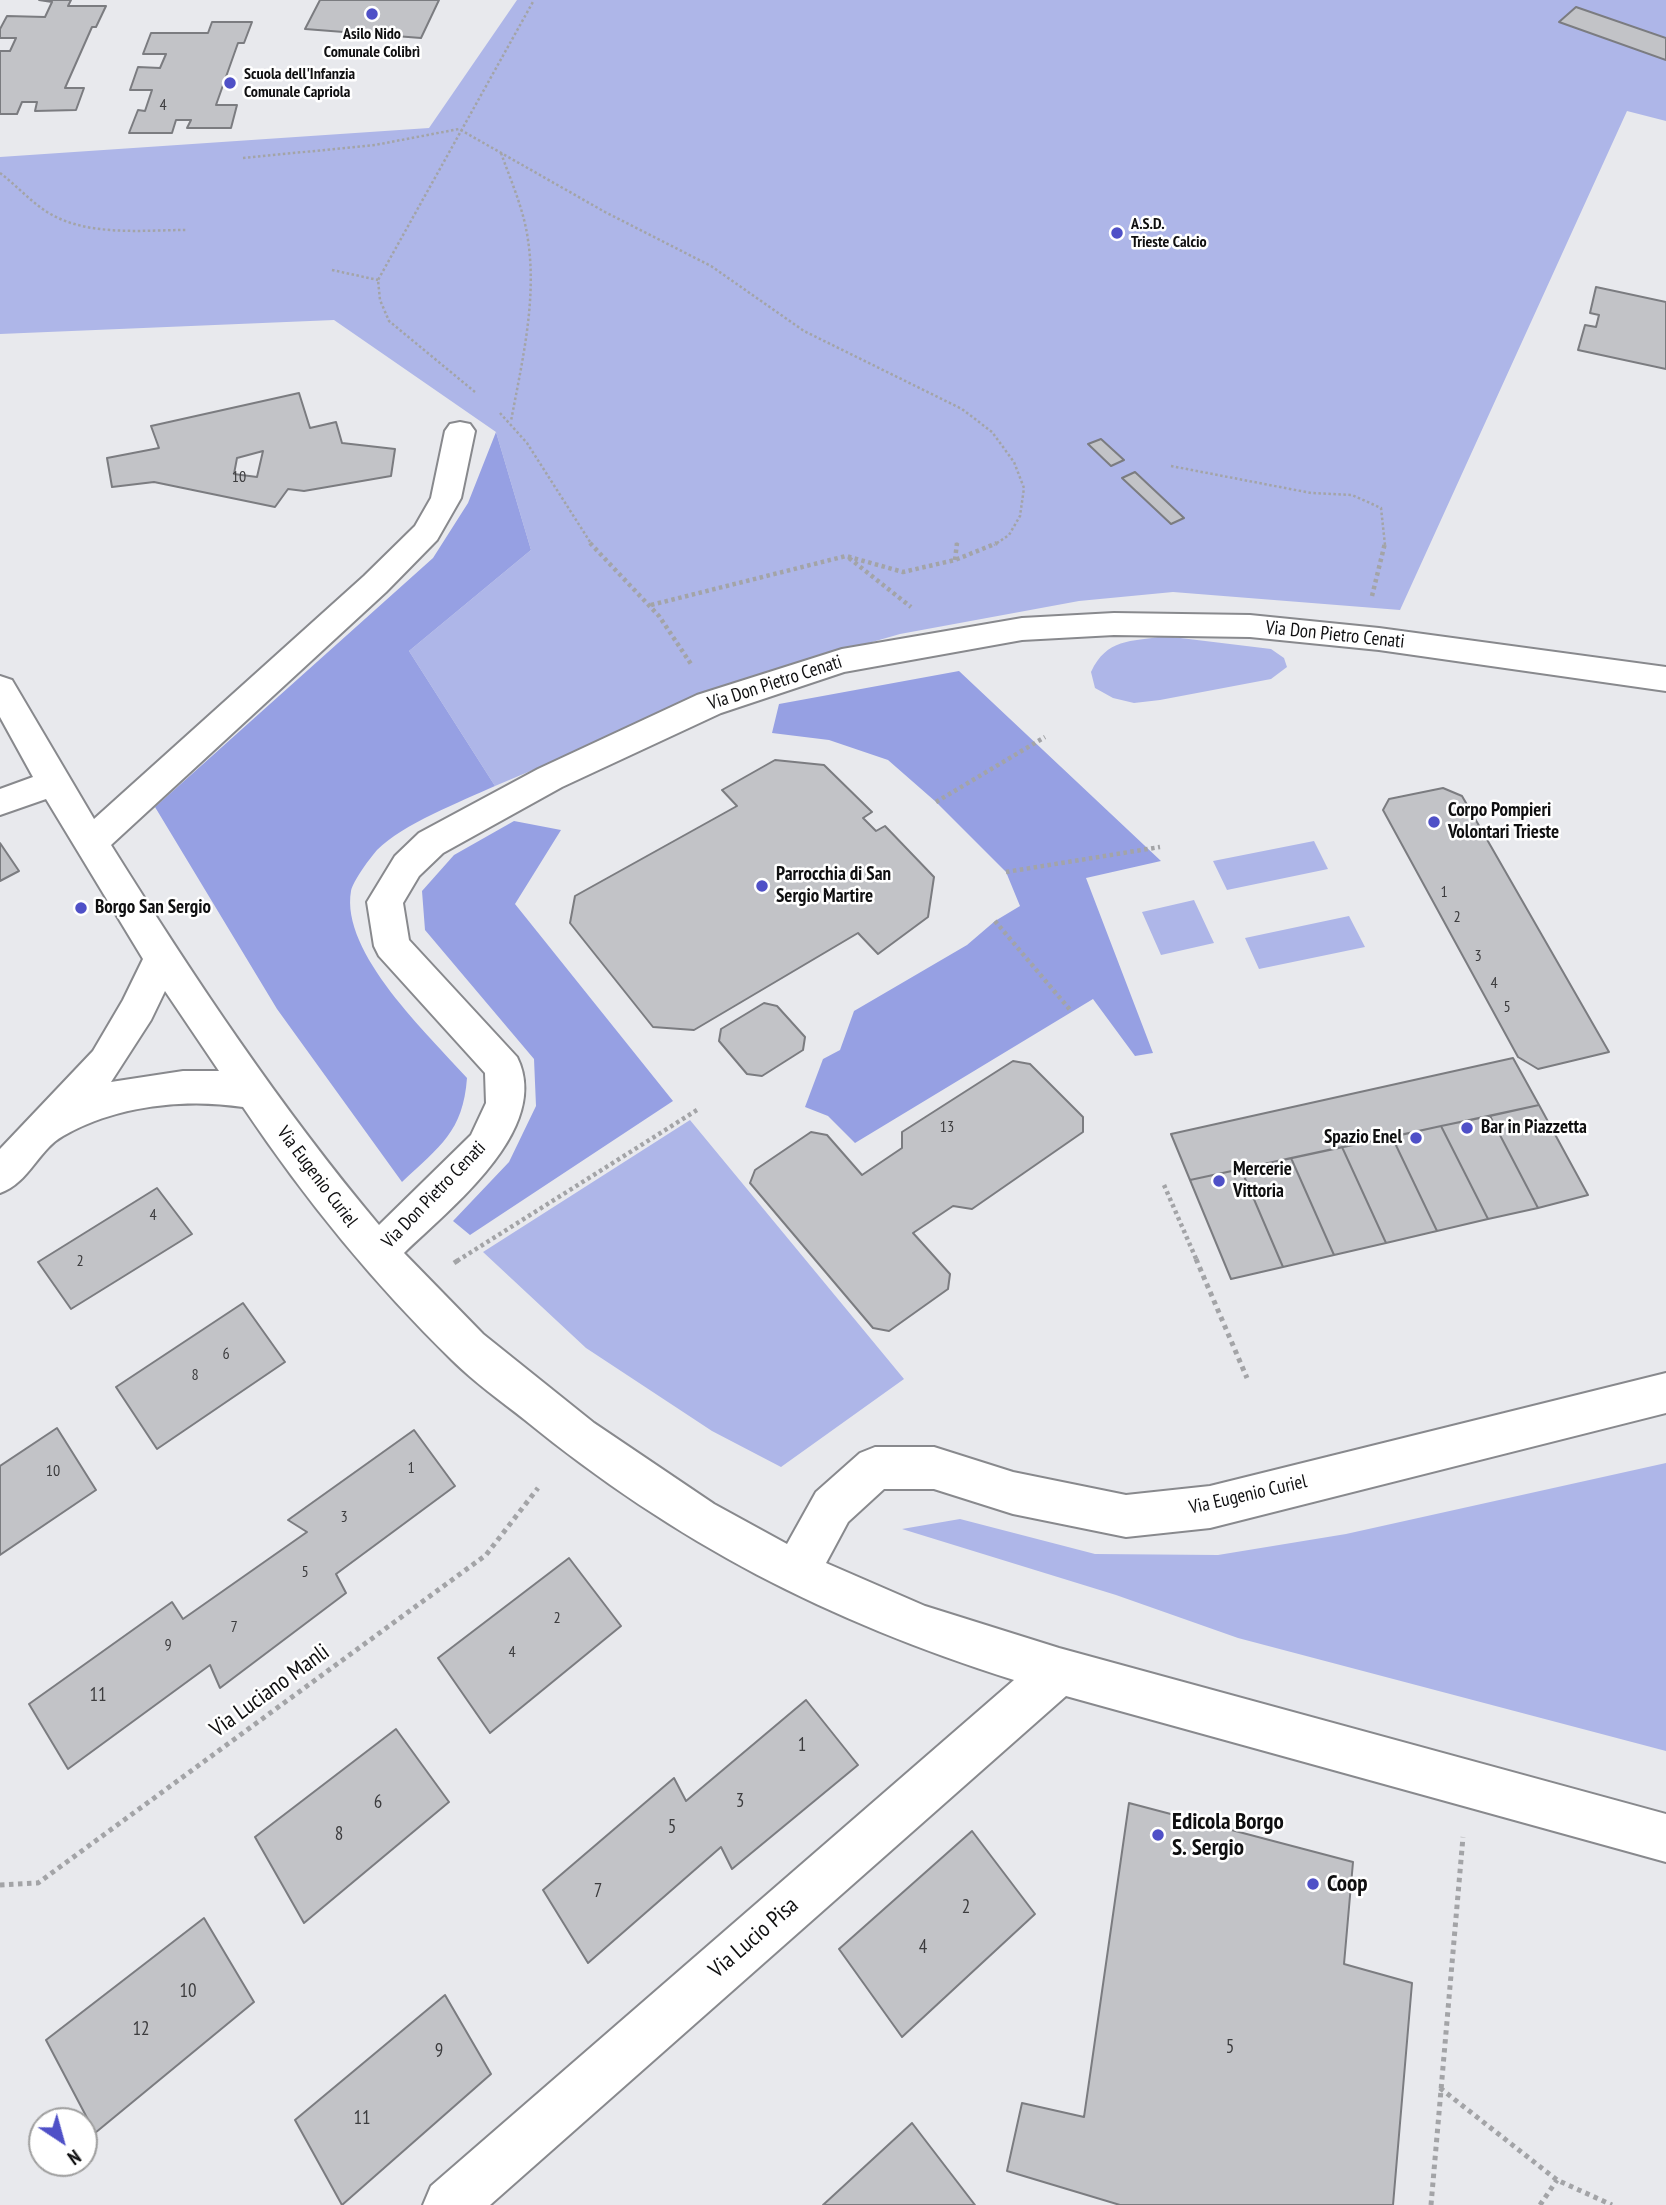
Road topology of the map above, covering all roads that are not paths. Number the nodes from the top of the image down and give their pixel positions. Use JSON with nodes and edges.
{"nodes":[{"id":1,"x":460,"y":431,"type":"dead end"},
{"id":2,"x":1666,"y":679,"type":"edge"},
{"id":3,"x":0,"y":688,"type":"edge"},
{"id":4,"x":54,"y":783,"type":"junction"},
{"id":5,"x":0,"y":802,"type":"edge"},
{"id":6,"x":91,"y":842,"type":"junction"},
{"id":7,"x":162,"y":958,"type":"junction"},
{"id":8,"x":254,"y":1092,"type":"junction"},
{"id":9,"x":44,"y":1129,"type":"junction"},
{"id":10,"x":0,"y":1176,"type":"edge"},
{"id":11,"x":377,"y":1254,"type":"junction"},
{"id":12,"x":1666,"y":1393,"type":"edge"},
{"id":13,"x":796,"y":1573,"type":"junction"},
{"id":14,"x":1059,"y":1671,"type":"junction"},
{"id":15,"x":1666,"y":1838,"type":"edge"},
{"id":16,"x":450,"y":2205,"type":"edge"}],
"edges":[{"from":1,"to":6,"type":"street"},
{"from":2,"to":11,"type":"street","name":"Via Don Pietro Cenati"},
{"from":3,"to":4,"type":"street","name":"Via Eugenio Curiel"},
{"from":4,"to":5,"type":"street"},
{"from":4,"to":6,"type":"street","name":"Via Eugenio Curiel"},
{"from":6,"to":7,"type":"street","name":"Via Eugenio Curiel"},
{"from":7,"to":8,"type":"street","name":"Via Eugenio Curiel"},
{"from":7,"to":9,"type":"street"},
{"from":8,"to":9,"type":"street"},
{"from":8,"to":11,"type":"street","name":"Via Eugenio Curiel"},
{"from":9,"to":10,"type":"street"},
{"from":11,"to":13,"type":"street","name":"Via Eugenio Curiel"},
{"from":12,"to":13,"type":"street","name":"Via Eugenio Curiel"},
{"from":13,"to":14,"type":"street","name":"Via Eugenio Curiel"},
{"from":14,"to":15,"type":"street","name":"Via Eugenio Curiel"},
{"from":14,"to":16,"type":"street","name":"Via Lucio Pisa"}]}
